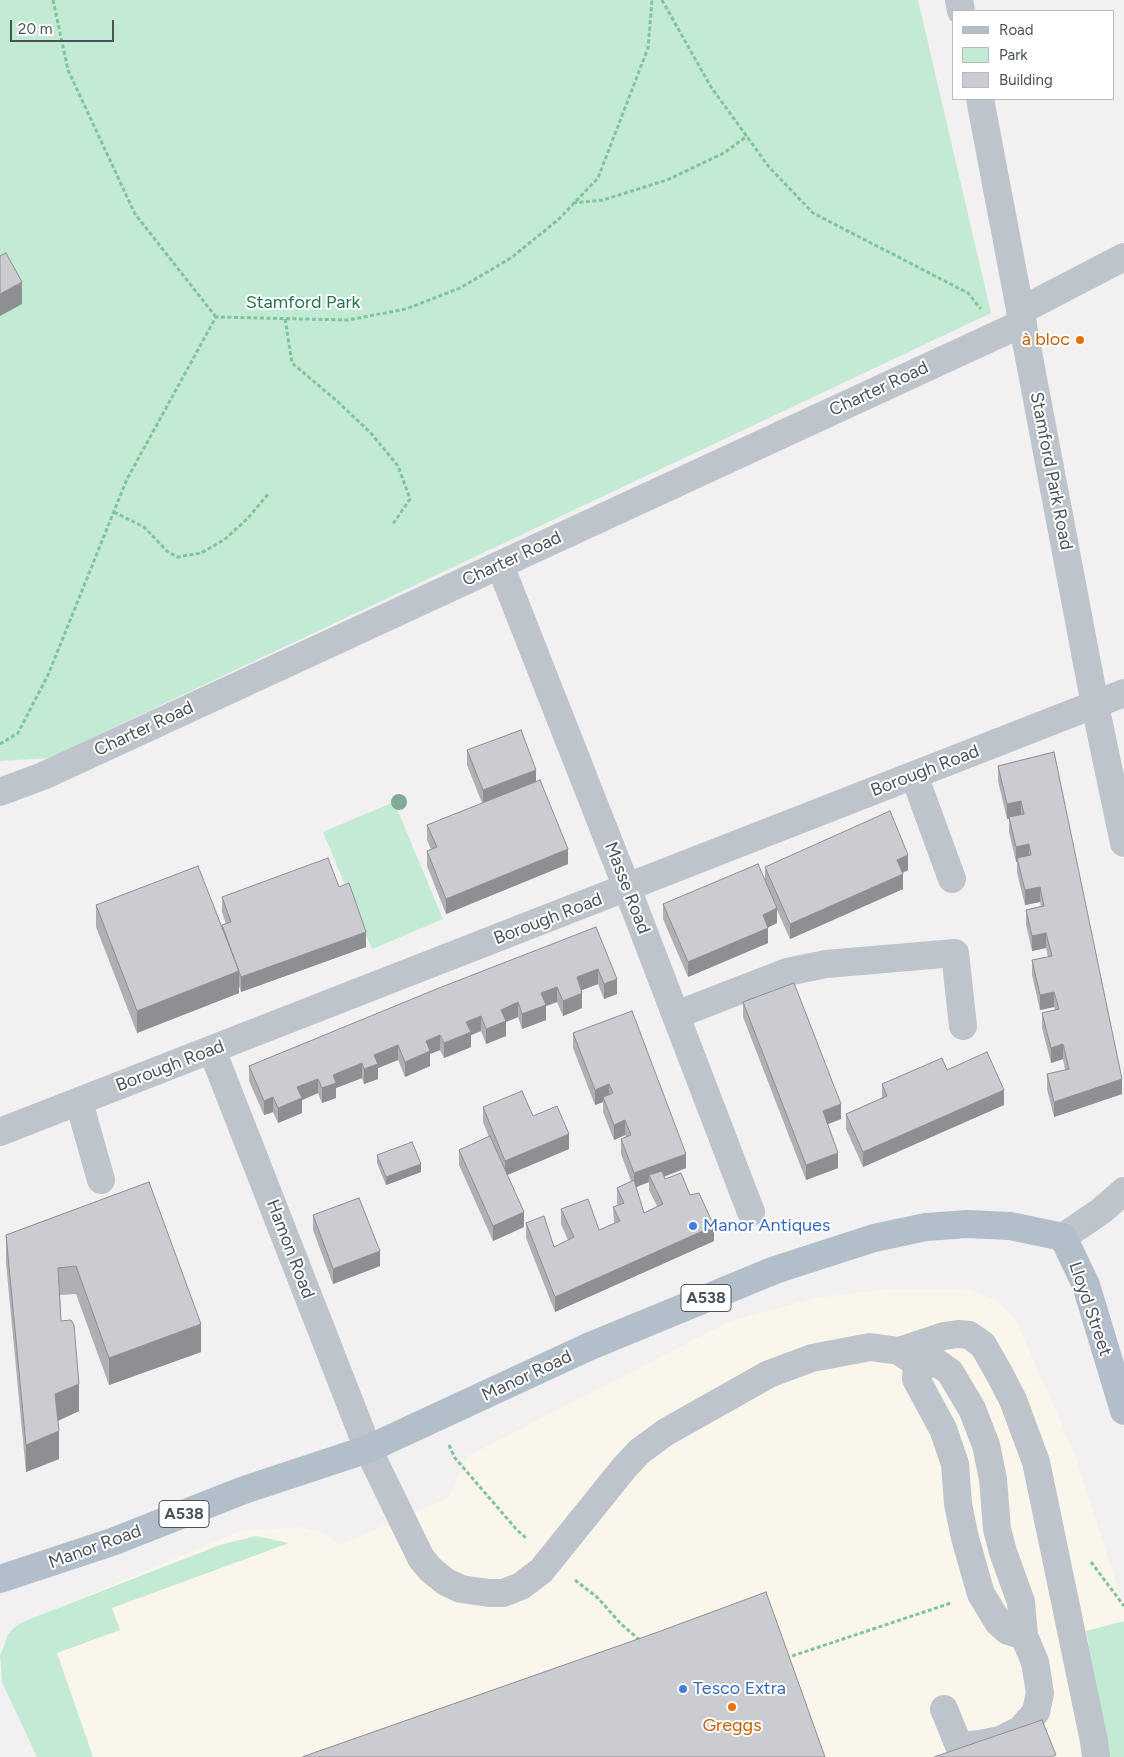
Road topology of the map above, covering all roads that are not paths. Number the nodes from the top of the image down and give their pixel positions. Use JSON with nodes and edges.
{"nodes":[{"id":1,"x":980,"y":100,"type":"edge"},
{"id":2,"x":1124,"y":257,"type":"edge"},
{"id":3,"x":1015,"y":322,"type":"junction"},
{"id":4,"x":500,"y":565,"type":"junction"},
{"id":5,"x":1124,"y":693,"type":"edge"},
{"id":6,"x":1095,"y":705,"type":"junction"},
{"id":7,"x":914,"y":775,"type":"junction"},
{"id":8,"x":0,"y":792,"type":"edge"},
{"id":9,"x":1124,"y":842,"type":"edge"},
{"id":10,"x":952,"y":879,"type":"dead end"},
{"id":11,"x":627,"y":888,"type":"junction"},
{"id":12,"x":676,"y":1015,"type":"junction"},
{"id":13,"x":963,"y":1026,"type":"dead end"},
{"id":14,"x":212,"y":1050,"type":"junction"},
{"id":15,"x":79,"y":1102,"type":"junction"},
{"id":16,"x":0,"y":1132,"type":"edge"},
{"id":17,"x":101,"y":1180,"type":"dead end"},
{"id":18,"x":1124,"y":1191,"type":"edge"},
{"id":19,"x":752,"y":1212,"type":"dead end"},
{"id":20,"x":1063,"y":1237,"type":"junction"},
{"id":21,"x":908,"y":1357,"type":"junction"},
{"id":22,"x":1124,"y":1411,"type":"edge"},
{"id":23,"x":368,"y":1449,"type":"junction"},
{"id":24,"x":0,"y":1580,"type":"edge"},
{"id":25,"x":1024,"y":1636,"type":"junction"},
{"id":26,"x":944,"y":1709,"type":"dead end"},
{"id":27,"x":1096,"y":1757,"type":"edge"}],
"edges":[{"from":1,"to":3,"type":"street","name":"Stamford Park Road"},
{"from":2,"to":3,"type":"street","name":"Charter Road"},
{"from":3,"to":4,"type":"street","name":"Charter Road"},
{"from":3,"to":6,"type":"street","name":"Stamford Park Road"},
{"from":4,"to":8,"type":"street","name":"Charter Road"},
{"from":4,"to":11,"type":"street","name":"Masse Road"},
{"from":5,"to":6,"type":"street","name":"Borough Road"},
{"from":6,"to":7,"type":"street","name":"Borough Road"},
{"from":6,"to":9,"type":"street","name":"Stamford Park Road"},
{"from":7,"to":10,"type":"street"},
{"from":7,"to":11,"type":"street","name":"Borough Road"},
{"from":11,"to":12,"type":"street","name":"Masse Road"},
{"from":11,"to":14,"type":"street","name":"Borough Road"},
{"from":12,"to":13,"type":"street"},
{"from":12,"to":19,"type":"street","name":"Masse Road"},
{"from":14,"to":15,"type":"street","name":"Borough Road"},
{"from":14,"to":23,"type":"street","name":"Hamon Road"},
{"from":15,"to":16,"type":"street","name":"Borough Road"},
{"from":15,"to":17,"type":"street"},
{"from":18,"to":20,"type":"street"},
{"from":20,"to":22,"type":"main road","name":"Lloyd Street"},
{"from":20,"to":23,"type":"main road","name":"Manor Road","number":"A538"},
{"from":21,"to":23,"type":"street","name":"Hamon Road"},
{"from":21,"to":25,"type":"street"},
{"from":21,"to":25,"type":"street","name":"Hamon Road"},
{"from":21,"to":27,"type":"street"},
{"from":23,"to":24,"type":"main road","name":"Manor Road","number":"A538"},
{"from":25,"to":26,"type":"street","name":"Hamon Road"}]}
